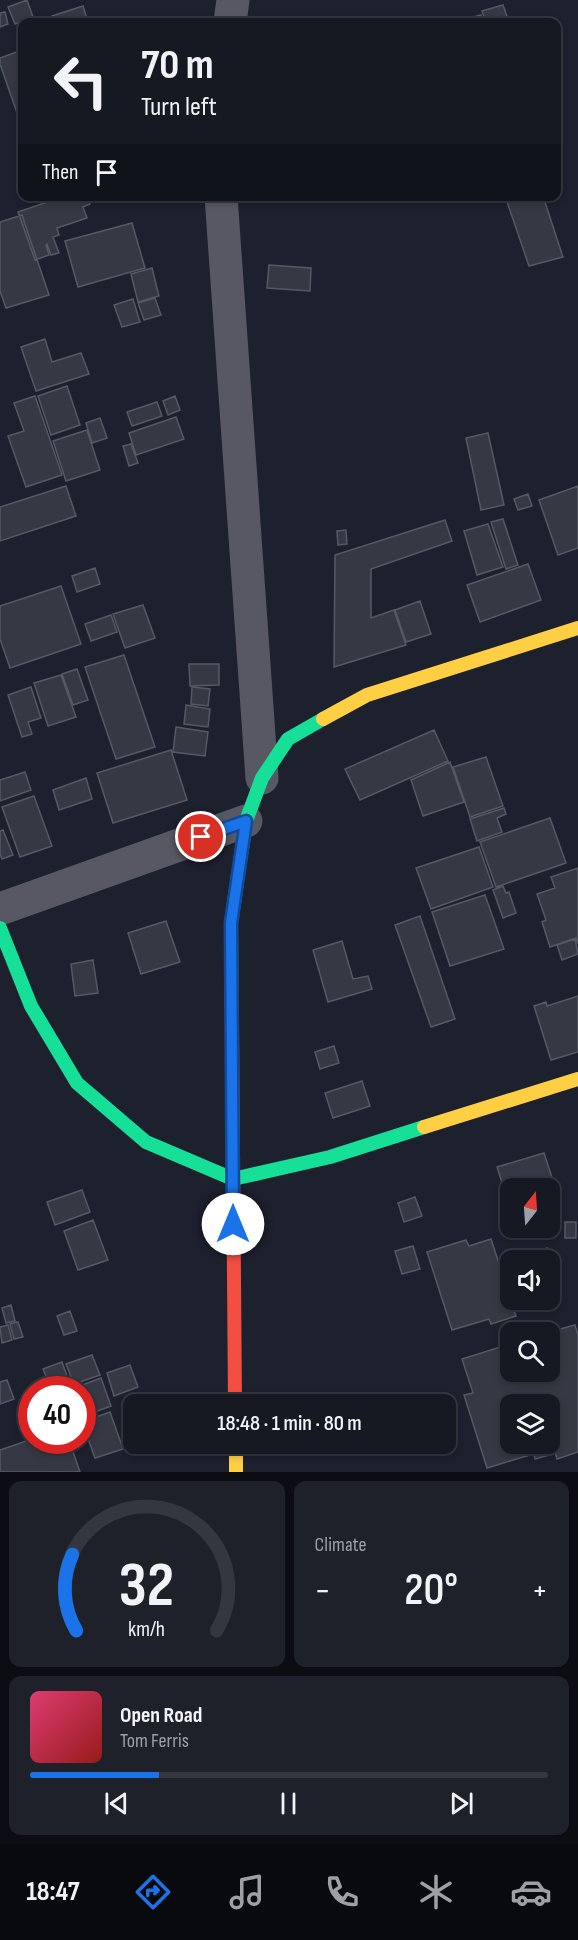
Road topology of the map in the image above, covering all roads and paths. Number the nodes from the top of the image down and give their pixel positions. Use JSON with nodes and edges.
{"nodes":[{"id":1,"x":233,"y":0,"type":"edge"},
{"id":2,"x":231,"y":18,"type":"edge"},
{"id":3,"x":221,"y":201,"type":"edge"},
{"id":4,"x":578,"y":628,"type":"edge"},
{"id":5,"x":262,"y":778,"type":"junction"},
{"id":6,"x":246,"y":821,"type":"junction"},
{"id":7,"x":0,"y":909,"type":"edge"},
{"id":8,"x":0,"y":928,"type":"edge"},
{"id":9,"x":578,"y":1078,"type":"edge"},
{"id":10,"x":233,"y":1179,"type":"junction"},
{"id":11,"x":235,"y":1394,"type":"edge"},
{"id":12,"x":236,"y":1454,"type":"edge"},
{"id":13,"x":236,"y":1472,"type":"edge"}],
"edges":[{"from":1,"to":2,"type":"street"},
{"from":3,"to":5,"type":"street"},
{"from":4,"to":5,"type":"street"},
{"from":5,"to":6,"type":"street"},
{"from":6,"to":7,"type":"street"},
{"from":6,"to":10,"type":"street"},
{"from":8,"to":10,"type":"street"},
{"from":9,"to":10,"type":"street"},
{"from":10,"to":11,"type":"street"},
{"from":12,"to":13,"type":"street"}]}
